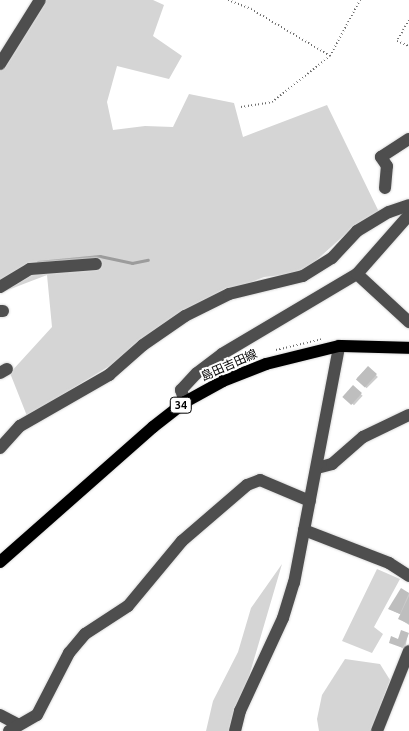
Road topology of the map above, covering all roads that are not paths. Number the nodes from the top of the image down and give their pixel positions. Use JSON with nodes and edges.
{"nodes":[{"id":1,"x":40,"y":0,"type":"edge"},
{"id":2,"x":0,"y":64,"type":"edge"},
{"id":3,"x":409,"y":139,"type":"edge"},
{"id":4,"x":385,"y":188,"type":"dead end"},
{"id":5,"x":409,"y":205,"type":"edge"},
{"id":6,"x":409,"y":215,"type":"edge"},
{"id":7,"x":96,"y":264,"type":"dead end"},
{"id":8,"x":357,"y":274,"type":"junction"},
{"id":9,"x":0,"y":287,"type":"edge"},
{"id":10,"x":409,"y":322,"type":"edge"},
{"id":11,"x":339,"y":346,"type":"junction"},
{"id":12,"x":409,"y":348,"type":"edge"},
{"id":13,"x":185,"y":402,"type":"junction"},
{"id":14,"x":409,"y":415,"type":"edge"},
{"id":15,"x":0,"y":448,"type":"edge"},
{"id":16,"x":317,"y":468,"type":"junction"},
{"id":17,"x":310,"y":501,"type":"junction"},
{"id":18,"x":304,"y":530,"type":"junction"},
{"id":19,"x":0,"y":562,"type":"edge"},
{"id":20,"x":409,"y":576,"type":"edge"},
{"id":21,"x":409,"y":650,"type":"edge"},
{"id":22,"x":404,"y":672,"type":"edge"},
{"id":23,"x":0,"y":715,"type":"edge"},
{"id":24,"x":13,"y":727,"type":"edge"},
{"id":25,"x":235,"y":731,"type":"edge"},
{"id":26,"x":377,"y":731,"type":"edge"}],
"edges":[{"from":1,"to":2,"type":"street"},
{"from":3,"to":4,"type":"street"},
{"from":5,"to":15,"type":"street"},
{"from":6,"to":8,"type":"street"},
{"from":7,"to":9,"type":"street"},
{"from":8,"to":10,"type":"street"},
{"from":8,"to":13,"type":"street"},
{"from":11,"to":12,"type":"main road","name":"島田吉田線","number":"34"},
{"from":11,"to":13,"type":"main road","name":"島田吉田線","number":"34"},
{"from":11,"to":16,"type":"street"},
{"from":13,"to":19,"type":"main road","name":"島田吉田線","number":"34"},
{"from":14,"to":16,"type":"street"},
{"from":16,"to":17,"type":"street"},
{"from":17,"to":18,"type":"street"},
{"from":17,"to":24,"type":"street"},
{"from":18,"to":20,"type":"street"},
{"from":18,"to":25,"type":"street"},
{"from":21,"to":22,"type":"street"},
{"from":22,"to":26,"type":"street"},
{"from":23,"to":24,"type":"street"}]}
